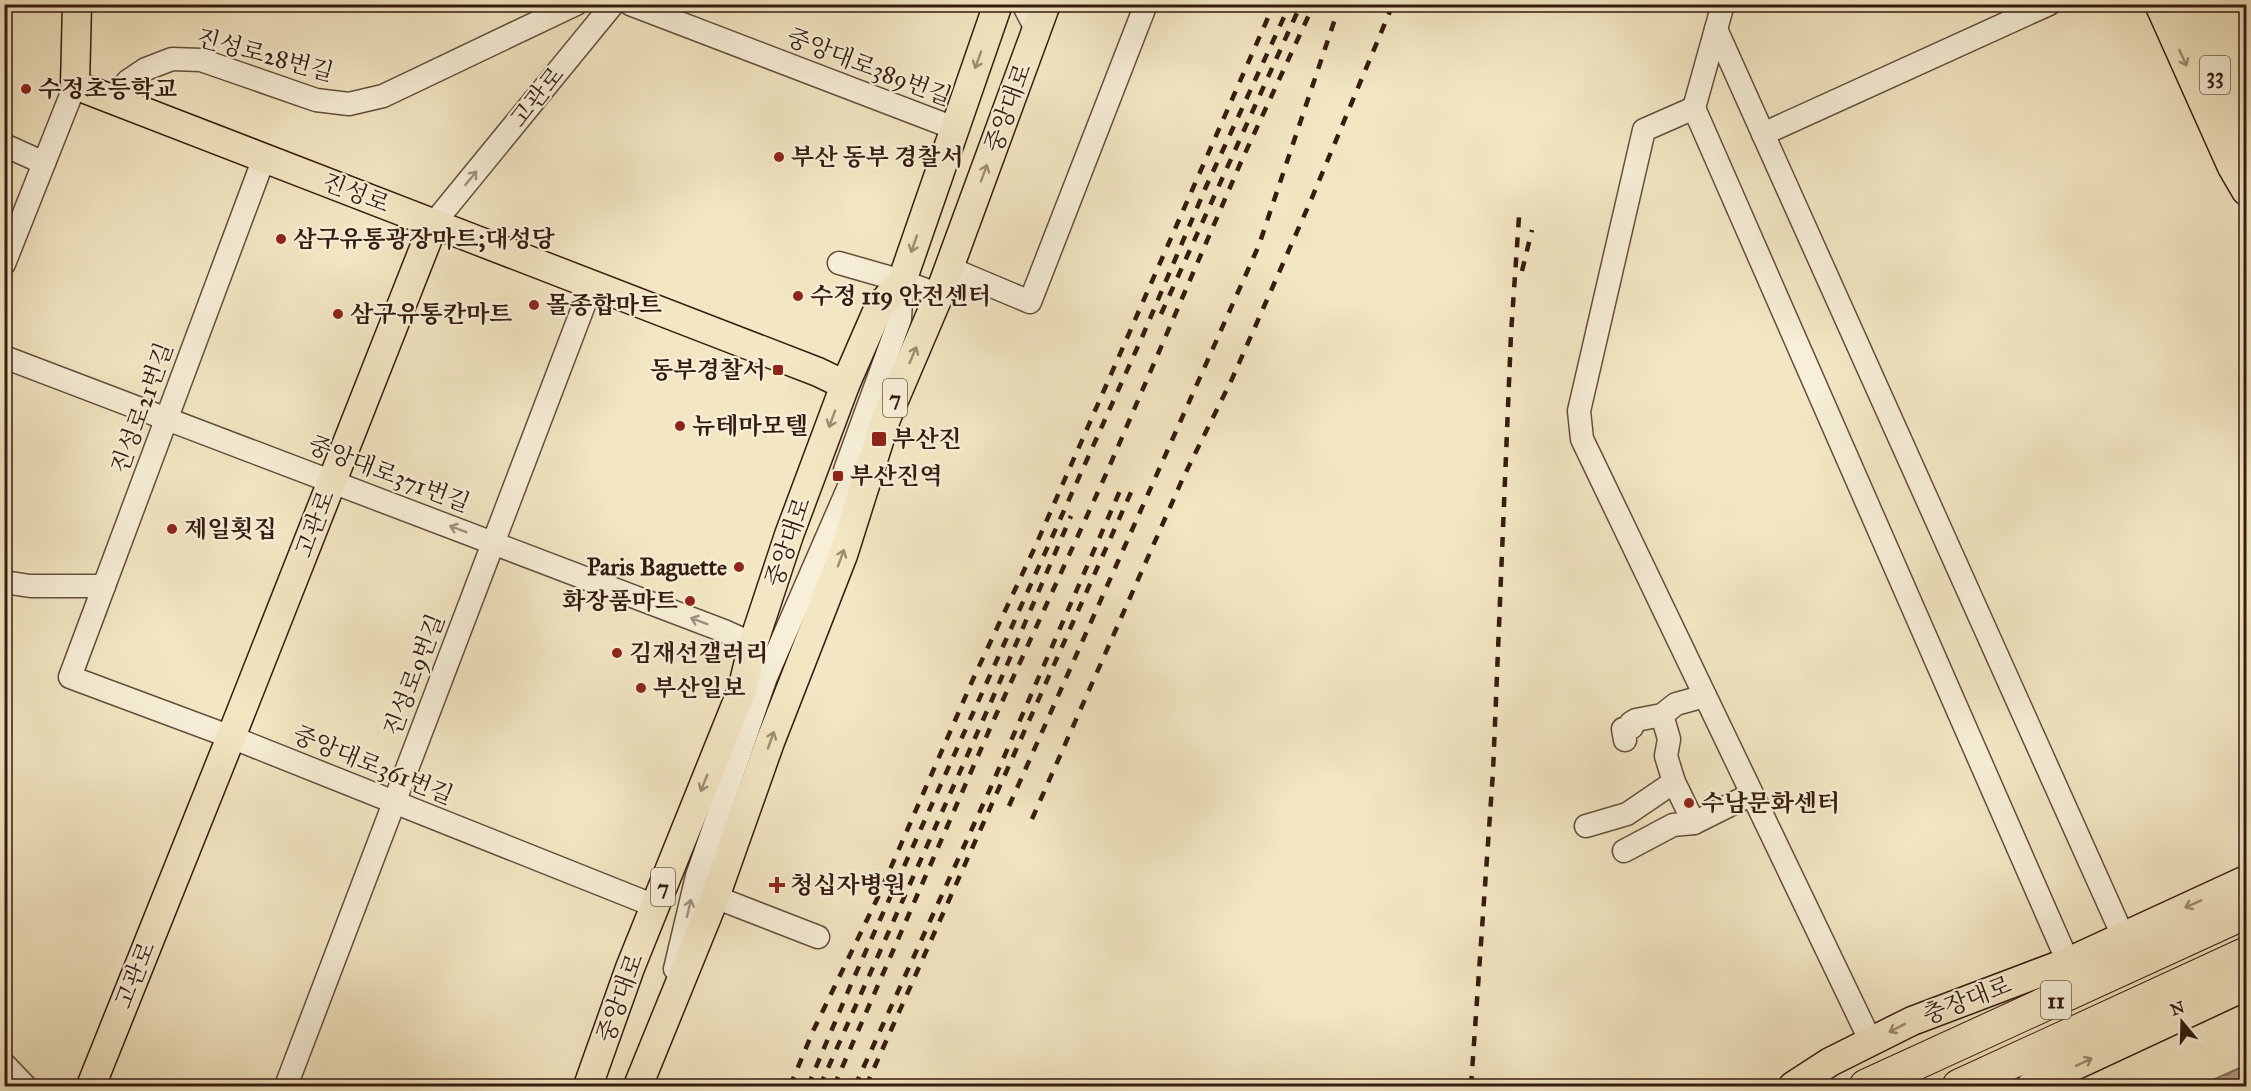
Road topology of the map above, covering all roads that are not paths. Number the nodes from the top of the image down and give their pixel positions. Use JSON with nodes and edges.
{"nodes":[{"id":1,"x":77,"y":4,"type":"edge"},
{"id":2,"x":613,"y":4,"type":"edge"},
{"id":3,"x":630,"y":4,"type":"edge"},
{"id":4,"x":998,"y":4,"type":"edge"},
{"id":5,"x":1023,"y":4,"type":"edge"},
{"id":6,"x":1146,"y":4,"type":"edge"},
{"id":7,"x":1722,"y":4,"type":"edge"},
{"id":8,"x":2049,"y":4,"type":"edge"},
{"id":9,"x":2159,"y":4,"type":"edge"},
{"id":10,"x":2183,"y":4,"type":"edge"},
{"id":11,"x":2212,"y":4,"type":"edge"},
{"id":12,"x":2242,"y":4,"type":"edge"},
{"id":13,"x":565,"y":7,"type":"edge"},
{"id":14,"x":1039,"y":13,"type":"edge"},
{"id":15,"x":2247,"y":14,"type":"edge"},
{"id":16,"x":1716,"y":29,"type":"junction"},
{"id":17,"x":2247,"y":81,"type":"edge"},
{"id":18,"x":75,"y":86,"type":"junction"},
{"id":19,"x":111,"y":99,"type":"junction"},
{"id":20,"x":1694,"y":108,"type":"junction"},
{"id":21,"x":954,"y":128,"type":"junction"},
{"id":22,"x":1763,"y":134,"type":"junction"},
{"id":23,"x":4,"y":145,"type":"edge"},
{"id":24,"x":2247,"y":146,"type":"edge"},
{"id":25,"x":264,"y":158,"type":"junction"},
{"id":26,"x":44,"y":163,"type":"junction"},
{"id":27,"x":2247,"y":191,"type":"edge"},
{"id":28,"x":434,"y":223,"type":"junction"},
{"id":29,"x":839,"y":263,"type":"dead end"},
{"id":30,"x":4,"y":264,"type":"edge"},
{"id":31,"x":950,"y":268,"type":"junction"},
{"id":32,"x":902,"y":281,"type":"junction"},
{"id":33,"x":592,"y":284,"type":"junction"},
{"id":34,"x":939,"y":295,"type":"junction"},
{"id":35,"x":4,"y":357,"type":"edge"},
{"id":36,"x":845,"y":385,"type":"junction"},
{"id":37,"x":166,"y":418,"type":"junction"},
{"id":38,"x":886,"y":419,"type":"junction"},
{"id":39,"x":332,"y":481,"type":"junction"},
{"id":40,"x":494,"y":542,"type":"junction"},
{"id":41,"x":4,"y":582,"type":"edge"},
{"id":42,"x":104,"y":586,"type":"junction"},
{"id":43,"x":753,"y":644,"type":"junction"},
{"id":44,"x":70,"y":678,"type":"joint"},
{"id":45,"x":742,"y":690,"type":"junction"},
{"id":46,"x":1705,"y":696,"type":"junction"},
{"id":47,"x":1662,"y":716,"type":"junction"},
{"id":48,"x":231,"y":737,"type":"junction"},
{"id":49,"x":1625,"y":740,"type":"dead end"},
{"id":50,"x":1674,"y":782,"type":"junction"},
{"id":51,"x":1752,"y":794,"type":"junction"},
{"id":52,"x":394,"y":802,"type":"junction"},
{"id":53,"x":1694,"y":823,"type":"junction"},
{"id":54,"x":1586,"y":826,"type":"dead end"},
{"id":55,"x":1624,"y":851,"type":"dead end"},
{"id":56,"x":2247,"y":880,"type":"edge"},
{"id":57,"x":715,"y":897,"type":"junction"},
{"id":58,"x":655,"y":906,"type":"junction"},
{"id":59,"x":2247,"y":912,"type":"edge"},
{"id":60,"x":2247,"y":933,"type":"edge"},
{"id":61,"x":2123,"y":936,"type":"junction"},
{"id":62,"x":818,"y":937,"type":"dead end"},
{"id":63,"x":2247,"y":954,"type":"edge"},
{"id":64,"x":2068,"y":962,"type":"junction"},
{"id":65,"x":2247,"y":986,"type":"edge"},
{"id":66,"x":662,"y":1026,"type":"junction"},
{"id":67,"x":1871,"y":1041,"type":"junction"},
{"id":68,"x":4,"y":1065,"type":"edge"},
{"id":69,"x":25,"y":1086,"type":"edge"},
{"id":70,"x":91,"y":1086,"type":"edge"},
{"id":71,"x":286,"y":1086,"type":"edge"},
{"id":72,"x":588,"y":1086,"type":"edge"},
{"id":73,"x":638,"y":1086,"type":"edge"},
{"id":74,"x":1792,"y":1086,"type":"edge"},
{"id":75,"x":1866,"y":1086,"type":"edge"},
{"id":76,"x":1916,"y":1086,"type":"edge"},
{"id":77,"x":1959,"y":1086,"type":"edge"},
{"id":78,"x":2031,"y":1086,"type":"edge"}],
"edges":[{"from":1,"to":18,"type":"main road"},
{"from":28,"to":2,"type":"street","name":"고관로","one_way":true},
{"from":3,"to":21,"type":"street","name":"중앙대로389번길"},
{"from":4,"to":21,"type":"main road","name":"중앙대로","number":"7","one_way":true},
{"from":5,"to":14,"type":"street"},
{"from":6,"to":31,"type":"street"},
{"from":7,"to":16,"type":"street"},
{"from":8,"to":22,"type":"street"},
{"from":9,"to":27,"type":"main road","one_way":true},
{"from":10,"to":24,"type":"highway","number":"33"},
{"from":11,"to":17,"type":"highway","number":"33"},
{"from":12,"to":15,"type":"main road"},
{"from":13,"to":19,"type":"street","name":"진성로28번길"},
{"from":31,"to":14,"type":"main road","name":"중앙대로","number":"7","one_way":true},
{"from":16,"to":20,"type":"street"},
{"from":16,"to":22,"type":"street"},
{"from":18,"to":19,"type":"main road","name":"진성로"},
{"from":18,"to":26,"type":"street"},
{"from":19,"to":25,"type":"main road","name":"진성로"},
{"from":20,"to":46,"type":"street"},
{"from":20,"to":64,"type":"street"},
{"from":21,"to":32,"type":"main road","name":"중앙대로","number":"7","one_way":true},
{"from":22,"to":61,"type":"street"},
{"from":23,"to":26,"type":"street"},
{"from":25,"to":28,"type":"main road","name":"진성로"},
{"from":25,"to":37,"type":"street","name":"진성로21번길"},
{"from":26,"to":30,"type":"street"},
{"from":28,"to":33,"type":"main road","name":"진성로"},
{"from":28,"to":39,"type":"main road","name":"고관로"},
{"from":29,"to":32,"type":"street"},
{"from":31,"to":34,"type":"main road","name":"중앙대로","number":"7"},
{"from":32,"to":34,"type":"street"},
{"from":32,"to":36,"type":"main road","name":"중앙대로","number":"7"},
{"from":32,"to":45,"type":"street"},
{"from":33,"to":36,"type":"main road","name":"진성로"},
{"from":33,"to":40,"type":"street","name":"진성로9번길"},
{"from":38,"to":34,"type":"main road","name":"중앙대로","number":"7","one_way":true},
{"from":35,"to":37,"type":"street","name":"중앙대로371번길"},
{"from":36,"to":43,"type":"main road","name":"중앙대로","number":"7","one_way":true},
{"from":37,"to":39,"type":"street","name":"중앙대로371번길"},
{"from":37,"to":42,"type":"street","name":"진성로21번길"},
{"from":57,"to":38,"type":"main road","name":"중앙대로","number":"7","one_way":true},
{"from":66,"to":38,"type":"street","one_way":true},
{"from":40,"to":39,"type":"street","name":"중앙대로371번길","one_way":true},
{"from":39,"to":48,"type":"main road","name":"고관로"},
{"from":43,"to":40,"type":"street","name":"중앙대로371번길","one_way":true},
{"from":40,"to":52,"type":"street","name":"진성로9번길"},
{"from":41,"to":42,"type":"street"},
{"from":42,"to":44,"type":"street","name":"진성로21번길"},
{"from":43,"to":45,"type":"main road","name":"중앙대로","number":"7"},
{"from":44,"to":48,"type":"street","name":"중앙대로361번길"},
{"from":45,"to":58,"type":"main road","name":"중앙대로","number":"7","one_way":true},
{"from":46,"to":47,"type":"street"},
{"from":46,"to":51,"type":"street"},
{"from":47,"to":49,"type":"street"},
{"from":47,"to":50,"type":"street"},
{"from":48,"to":52,"type":"street","name":"중앙대로361번길"},
{"from":48,"to":70,"type":"main road","name":"고관로"},
{"from":50,"to":53,"type":"street"},
{"from":50,"to":54,"type":"street"},
{"from":51,"to":53,"type":"street"},
{"from":51,"to":67,"type":"street"},
{"from":52,"to":58,"type":"street","name":"중앙대로361번길"},
{"from":52,"to":71,"type":"street","name":"진성로9번길"},
{"from":53,"to":55,"type":"street"},
{"from":56,"to":61,"type":"main road","name":"충장대로","one_way":true},
{"from":57,"to":62,"type":"street"},
{"from":57,"to":66,"type":"main road","name":"중앙대로","number":"7"},
{"from":58,"to":72,"type":"main road","name":"중앙대로","number":"7"},
{"from":59,"to":75,"type":"highway","number":"11"},
{"from":60,"to":76,"type":"highway","number":"11"},
{"from":61,"to":64,"type":"main road","name":"충장대로"},
{"from":63,"to":77,"type":"highway","number":"11"},
{"from":64,"to":67,"type":"main road","name":"충장대로","one_way":true},
{"from":78,"to":65,"type":"main road","one_way":true},
{"from":66,"to":73,"type":"main road","name":"중앙대로","number":"7"},
{"from":67,"to":74,"type":"main road","name":"충장대로"},
{"from":68,"to":69,"type":"street"}]}
